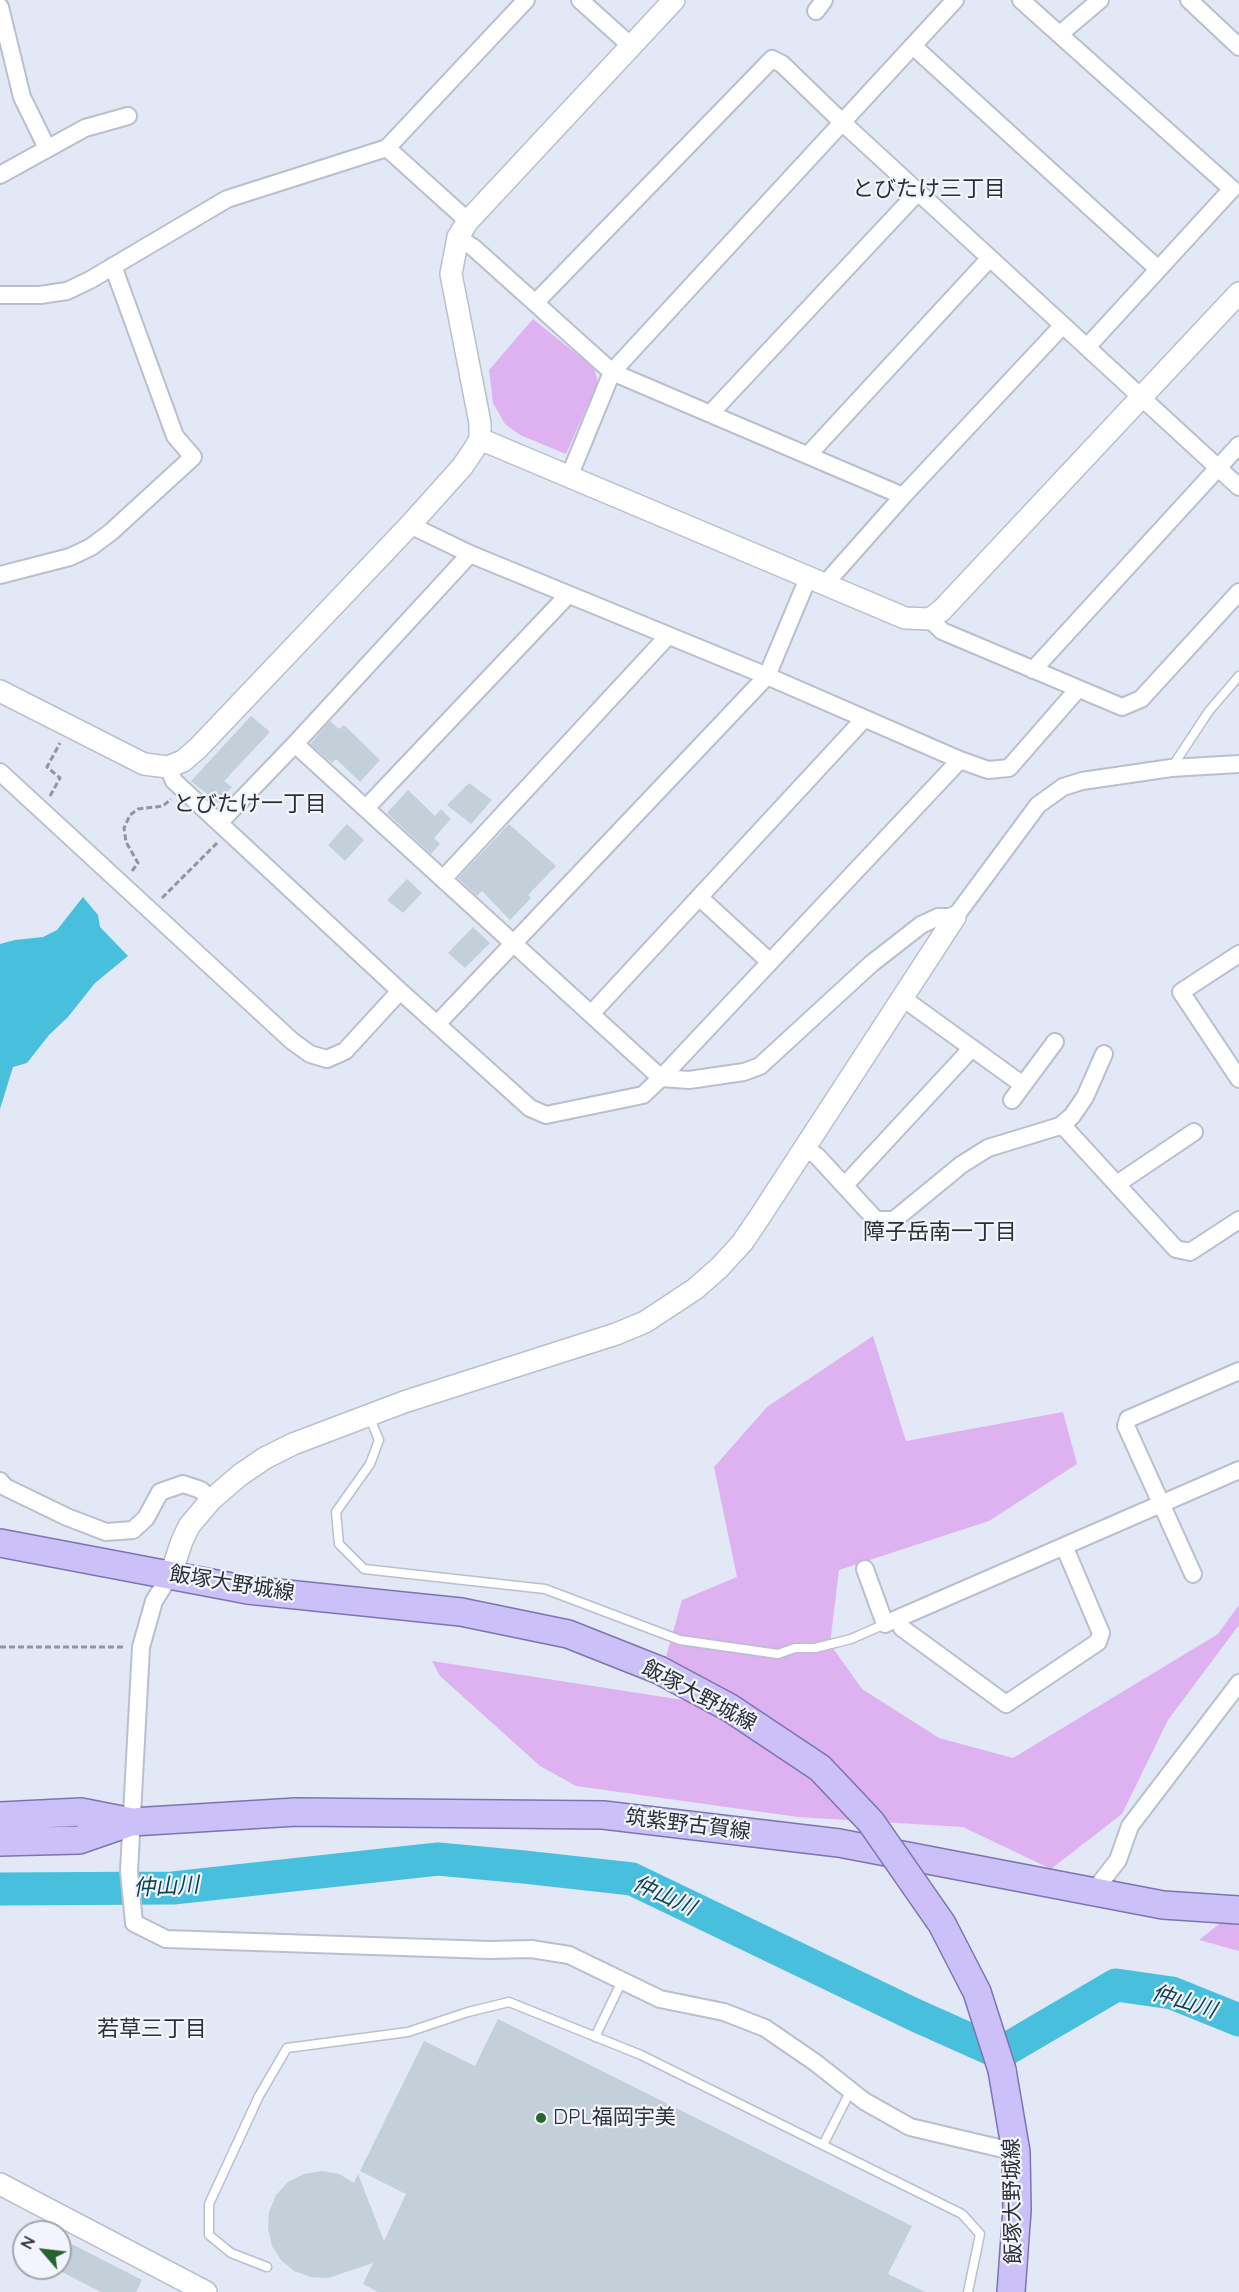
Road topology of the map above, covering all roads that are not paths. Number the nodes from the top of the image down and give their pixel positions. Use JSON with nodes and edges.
{"nodes":[{"id":1,"x":526,"y":0,"type":"edge"},
{"id":2,"x":580,"y":0,"type":"edge"},
{"id":3,"x":674,"y":0,"type":"edge"},
{"id":4,"x":955,"y":0,"type":"edge"},
{"id":5,"x":1021,"y":0,"type":"edge"},
{"id":6,"x":1100,"y":0,"type":"edge"},
{"id":7,"x":1189,"y":0,"type":"edge"},
{"id":8,"x":0,"y":8,"type":"edge"},
{"id":9,"x":1060,"y":34,"type":"junction"},
{"id":10,"x":631,"y":46,"type":"junction"},
{"id":11,"x":913,"y":46,"type":"junction"},
{"id":12,"x":1239,"y":47,"type":"edge"},
{"id":13,"x":128,"y":116,"type":"dead end"},
{"id":14,"x":843,"y":123,"type":"junction"},
{"id":15,"x":47,"y":148,"type":"junction"},
{"id":16,"x":387,"y":148,"type":"junction"},
{"id":17,"x":0,"y":175,"type":"edge"},
{"id":18,"x":1235,"y":185,"type":"edge"},
{"id":19,"x":918,"y":192,"type":"junction"},
{"id":20,"x":463,"y":229,"type":"junction"},
{"id":21,"x":990,"y":258,"type":"junction"},
{"id":22,"x":113,"y":266,"type":"junction"},
{"id":23,"x":1158,"y":269,"type":"junction"},
{"id":24,"x":1239,"y":293,"type":"edge"},
{"id":25,"x":0,"y":295,"type":"edge"},
{"id":26,"x":535,"y":303,"type":"junction"},
{"id":27,"x":1063,"y":325,"type":"junction"},
{"id":28,"x":1088,"y":346,"type":"junction"},
{"id":29,"x":612,"y":372,"type":"junction"},
{"id":30,"x":1141,"y":397,"type":"junction"},
{"id":31,"x":710,"y":414,"type":"junction"},
{"id":32,"x":480,"y":439,"type":"junction"},
{"id":33,"x":1239,"y":445,"type":"edge"},
{"id":34,"x":808,"y":455,"type":"junction"},
{"id":35,"x":1218,"y":468,"type":"junction"},
{"id":36,"x":568,"y":477,"type":"junction"},
{"id":37,"x":1239,"y":487,"type":"edge"},
{"id":38,"x":903,"y":496,"type":"junction"},
{"id":39,"x":410,"y":525,"type":"junction"},
{"id":40,"x":470,"y":554,"type":"junction"},
{"id":41,"x":0,"y":575,"type":"edge"},
{"id":42,"x":817,"y":581,"type":"junction"},
{"id":43,"x":1239,"y":592,"type":"edge"},
{"id":44,"x":568,"y":595,"type":"junction"},
{"id":45,"x":930,"y":619,"type":"junction"},
{"id":46,"x":668,"y":636,"type":"junction"},
{"id":47,"x":1033,"y":670,"type":"junction"},
{"id":48,"x":767,"y":676,"type":"junction"},
{"id":49,"x":1239,"y":676,"type":"edge"},
{"id":50,"x":1078,"y":689,"type":"junction"},
{"id":51,"x":0,"y":691,"type":"edge"},
{"id":52,"x":864,"y":719,"type":"junction"},
{"id":53,"x":296,"y":744,"type":"junction"},
{"id":54,"x":960,"y":760,"type":"junction"},
{"id":55,"x":1239,"y":764,"type":"edge"},
{"id":56,"x":168,"y":767,"type":"junction"},
{"id":57,"x":1171,"y":768,"type":"junction"},
{"id":58,"x":0,"y":772,"type":"edge"},
{"id":59,"x":366,"y":808,"type":"junction"},
{"id":60,"x":224,"y":827,"type":"junction"},
{"id":61,"x":443,"y":879,"type":"junction"},
{"id":62,"x":699,"y":897,"type":"junction"},
{"id":63,"x":955,"y":917,"type":"junction"},
{"id":64,"x":515,"y":944,"type":"junction"},
{"id":65,"x":1239,"y":954,"type":"edge"},
{"id":66,"x":770,"y":962,"type":"junction"},
{"id":67,"x":400,"y":991,"type":"junction"},
{"id":68,"x":904,"y":999,"type":"junction"},
{"id":69,"x":591,"y":1014,"type":"junction"},
{"id":70,"x":437,"y":1024,"type":"junction"},
{"id":71,"x":1055,"y":1042,"type":"dead end"},
{"id":72,"x":972,"y":1048,"type":"junction"},
{"id":73,"x":1104,"y":1054,"type":"dead end"},
{"id":74,"x":661,"y":1078,"type":"junction"},
{"id":75,"x":1239,"y":1079,"type":"edge"},
{"id":76,"x":1023,"y":1085,"type":"junction"},
{"id":77,"x":1012,"y":1100,"type":"dead end"},
{"id":78,"x":1060,"y":1126,"type":"junction"},
{"id":79,"x":1194,"y":1132,"type":"dead end"},
{"id":80,"x":804,"y":1148,"type":"junction"},
{"id":81,"x":1117,"y":1184,"type":"junction"},
{"id":82,"x":845,"y":1185,"type":"junction"},
{"id":83,"x":1239,"y":1220,"type":"edge"},
{"id":84,"x":1239,"y":1371,"type":"edge"},
{"id":85,"x":369,"y":1415,"type":"junction"},
{"id":86,"x":1239,"y":1470,"type":"edge"},
{"id":87,"x":0,"y":1481,"type":"edge"},
{"id":88,"x":212,"y":1500,"type":"junction"},
{"id":89,"x":1161,"y":1504,"type":"junction"},
{"id":90,"x":0,"y":1543,"type":"edge"},
{"id":91,"x":1064,"y":1546,"type":"junction"},
{"id":92,"x":865,"y":1569,"type":"dead end"},
{"id":93,"x":171,"y":1574,"type":"junction"},
{"id":94,"x":1193,"y":1574,"type":"dead end"},
{"id":95,"x":892,"y":1621,"type":"junction"},
{"id":96,"x":1239,"y":1683,"type":"edge"},
{"id":97,"x":0,"y":1816,"type":"edge"},
{"id":98,"x":132,"y":1822,"type":"junction"},
{"id":99,"x":0,"y":1842,"type":"edge"},
{"id":100,"x":1095,"y":1891,"type":"junction"},
{"id":101,"x":1239,"y":1911,"type":"edge"},
{"id":102,"x":622,"y":1981,"type":"junction"},
{"id":103,"x":595,"y":2037,"type":"junction"},
{"id":104,"x":851,"y":2090,"type":"junction"},
{"id":105,"x":823,"y":2145,"type":"junction"},
{"id":106,"x":1016,"y":2152,"type":"junction"},
{"id":107,"x":0,"y":2184,"type":"edge"},
{"id":108,"x":267,"y":2267,"type":"dead end"},
{"id":109,"x":206,"y":2292,"type":"edge"},
{"id":110,"x":968,"y":2292,"type":"edge"},
{"id":111,"x":1011,"y":2292,"type":"edge"}],
"edges":[{"from":1,"to":16,"type":"street"},
{"from":2,"to":10,"type":"street"},
{"from":3,"to":10,"type":"street"},
{"from":4,"to":11,"type":"street"},
{"from":5,"to":9,"type":"street"},
{"from":6,"to":9,"type":"street"},
{"from":7,"to":12,"type":"street"},
{"from":8,"to":15,"type":"street"},
{"from":9,"to":18,"type":"street"},
{"from":10,"to":20,"type":"street"},
{"from":11,"to":14,"type":"street"},
{"from":11,"to":23,"type":"street"},
{"from":13,"to":15,"type":"street"},
{"from":14,"to":19,"type":"street"},
{"from":14,"to":26,"type":"street"},
{"from":14,"to":29,"type":"street"},
{"from":15,"to":17,"type":"street"},
{"from":16,"to":20,"type":"street"},
{"from":16,"to":22,"type":"street"},
{"from":18,"to":23,"type":"street"},
{"from":19,"to":21,"type":"street"},
{"from":19,"to":31,"type":"street"},
{"from":20,"to":26,"type":"street"},
{"from":20,"to":32,"type":"street"},
{"from":21,"to":27,"type":"street"},
{"from":21,"to":34,"type":"street"},
{"from":22,"to":25,"type":"street"},
{"from":22,"to":41,"type":"street"},
{"from":23,"to":28,"type":"street"},
{"from":24,"to":30,"type":"street"},
{"from":26,"to":29,"type":"street"},
{"from":27,"to":28,"type":"street"},
{"from":27,"to":38,"type":"street"},
{"from":28,"to":30,"type":"street"},
{"from":29,"to":31,"type":"street"},
{"from":29,"to":36,"type":"street"},
{"from":30,"to":35,"type":"street"},
{"from":30,"to":45,"type":"street"},
{"from":31,"to":34,"type":"street"},
{"from":32,"to":36,"type":"street"},
{"from":32,"to":39,"type":"street"},
{"from":33,"to":35,"type":"street"},
{"from":34,"to":38,"type":"street"},
{"from":35,"to":37,"type":"street"},
{"from":35,"to":47,"type":"street"},
{"from":36,"to":42,"type":"street"},
{"from":38,"to":42,"type":"street"},
{"from":39,"to":40,"type":"street"},
{"from":39,"to":56,"type":"street"},
{"from":40,"to":44,"type":"street"},
{"from":40,"to":53,"type":"street"},
{"from":42,"to":45,"type":"street"},
{"from":42,"to":48,"type":"street"},
{"from":43,"to":50,"type":"street"},
{"from":44,"to":46,"type":"street"},
{"from":44,"to":59,"type":"street"},
{"from":45,"to":47,"type":"street"},
{"from":46,"to":48,"type":"street"},
{"from":46,"to":61,"type":"street"},
{"from":47,"to":50,"type":"street"},
{"from":48,"to":52,"type":"street"},
{"from":48,"to":64,"type":"street"},
{"from":49,"to":57,"type":"lane"},
{"from":50,"to":54,"type":"street"},
{"from":51,"to":56,"type":"street"},
{"from":52,"to":54,"type":"street"},
{"from":52,"to":62,"type":"street"},
{"from":53,"to":59,"type":"street"},
{"from":53,"to":60,"type":"street"},
{"from":54,"to":66,"type":"street"},
{"from":55,"to":57,"type":"street"},
{"from":56,"to":60,"type":"street"},
{"from":57,"to":63,"type":"street"},
{"from":58,"to":67,"type":"street"},
{"from":59,"to":61,"type":"street"},
{"from":60,"to":67,"type":"street"},
{"from":61,"to":64,"type":"street"},
{"from":62,"to":66,"type":"street"},
{"from":62,"to":69,"type":"street"},
{"from":63,"to":68,"type":"street"},
{"from":63,"to":74,"type":"street"},
{"from":64,"to":69,"type":"street"},
{"from":64,"to":70,"type":"street"},
{"from":65,"to":75,"type":"street"},
{"from":66,"to":74,"type":"street"},
{"from":67,"to":70,"type":"street"},
{"from":68,"to":72,"type":"street"},
{"from":68,"to":80,"type":"street"},
{"from":69,"to":74,"type":"street"},
{"from":70,"to":74,"type":"street"},
{"from":71,"to":76,"type":"street"},
{"from":72,"to":76,"type":"street"},
{"from":72,"to":82,"type":"street"},
{"from":73,"to":78,"type":"street"},
{"from":76,"to":77,"type":"street"},
{"from":78,"to":81,"type":"street"},
{"from":78,"to":82,"type":"street"},
{"from":79,"to":81,"type":"street"},
{"from":80,"to":82,"type":"street"},
{"from":80,"to":85,"type":"street"},
{"from":81,"to":83,"type":"street"},
{"from":84,"to":89,"type":"street"},
{"from":85,"to":88,"type":"street"},
{"from":85,"to":95,"type":"lane"},
{"from":86,"to":89,"type":"street"},
{"from":87,"to":88,"type":"street"},
{"from":88,"to":93,"type":"street"},
{"from":89,"to":91,"type":"street"},
{"from":89,"to":94,"type":"street"},
{"from":90,"to":93,"type":"main road","name":"飯塚大野城線"},
{"from":91,"to":95,"type":"street"},
{"from":91,"to":95,"type":"street"},
{"from":92,"to":95,"type":"street"},
{"from":93,"to":98,"type":"street"},
{"from":93,"to":106,"type":"main road","name":"飯塚大野城線","bridge":true},
{"from":96,"to":100,"type":"street"},
{"from":97,"to":98,"type":"main road","name":"筑紫野古賀線"},
{"from":98,"to":99,"type":"main road","name":"筑紫野古賀線"},
{"from":98,"to":100,"type":"main road","name":"筑紫野古賀線"},
{"from":98,"to":102,"type":"street"},
{"from":100,"to":101,"type":"main road","name":"筑紫野古賀線"},
{"from":102,"to":103,"type":"lane"},
{"from":102,"to":104,"type":"street"},
{"from":103,"to":105,"type":"lane"},
{"from":103,"to":108,"type":"lane"},
{"from":104,"to":105,"type":"lane"},
{"from":104,"to":106,"type":"street"},
{"from":105,"to":110,"type":"lane"},
{"from":106,"to":111,"type":"main road","name":"飯塚大野城線"},
{"from":107,"to":109,"type":"street"}]}
